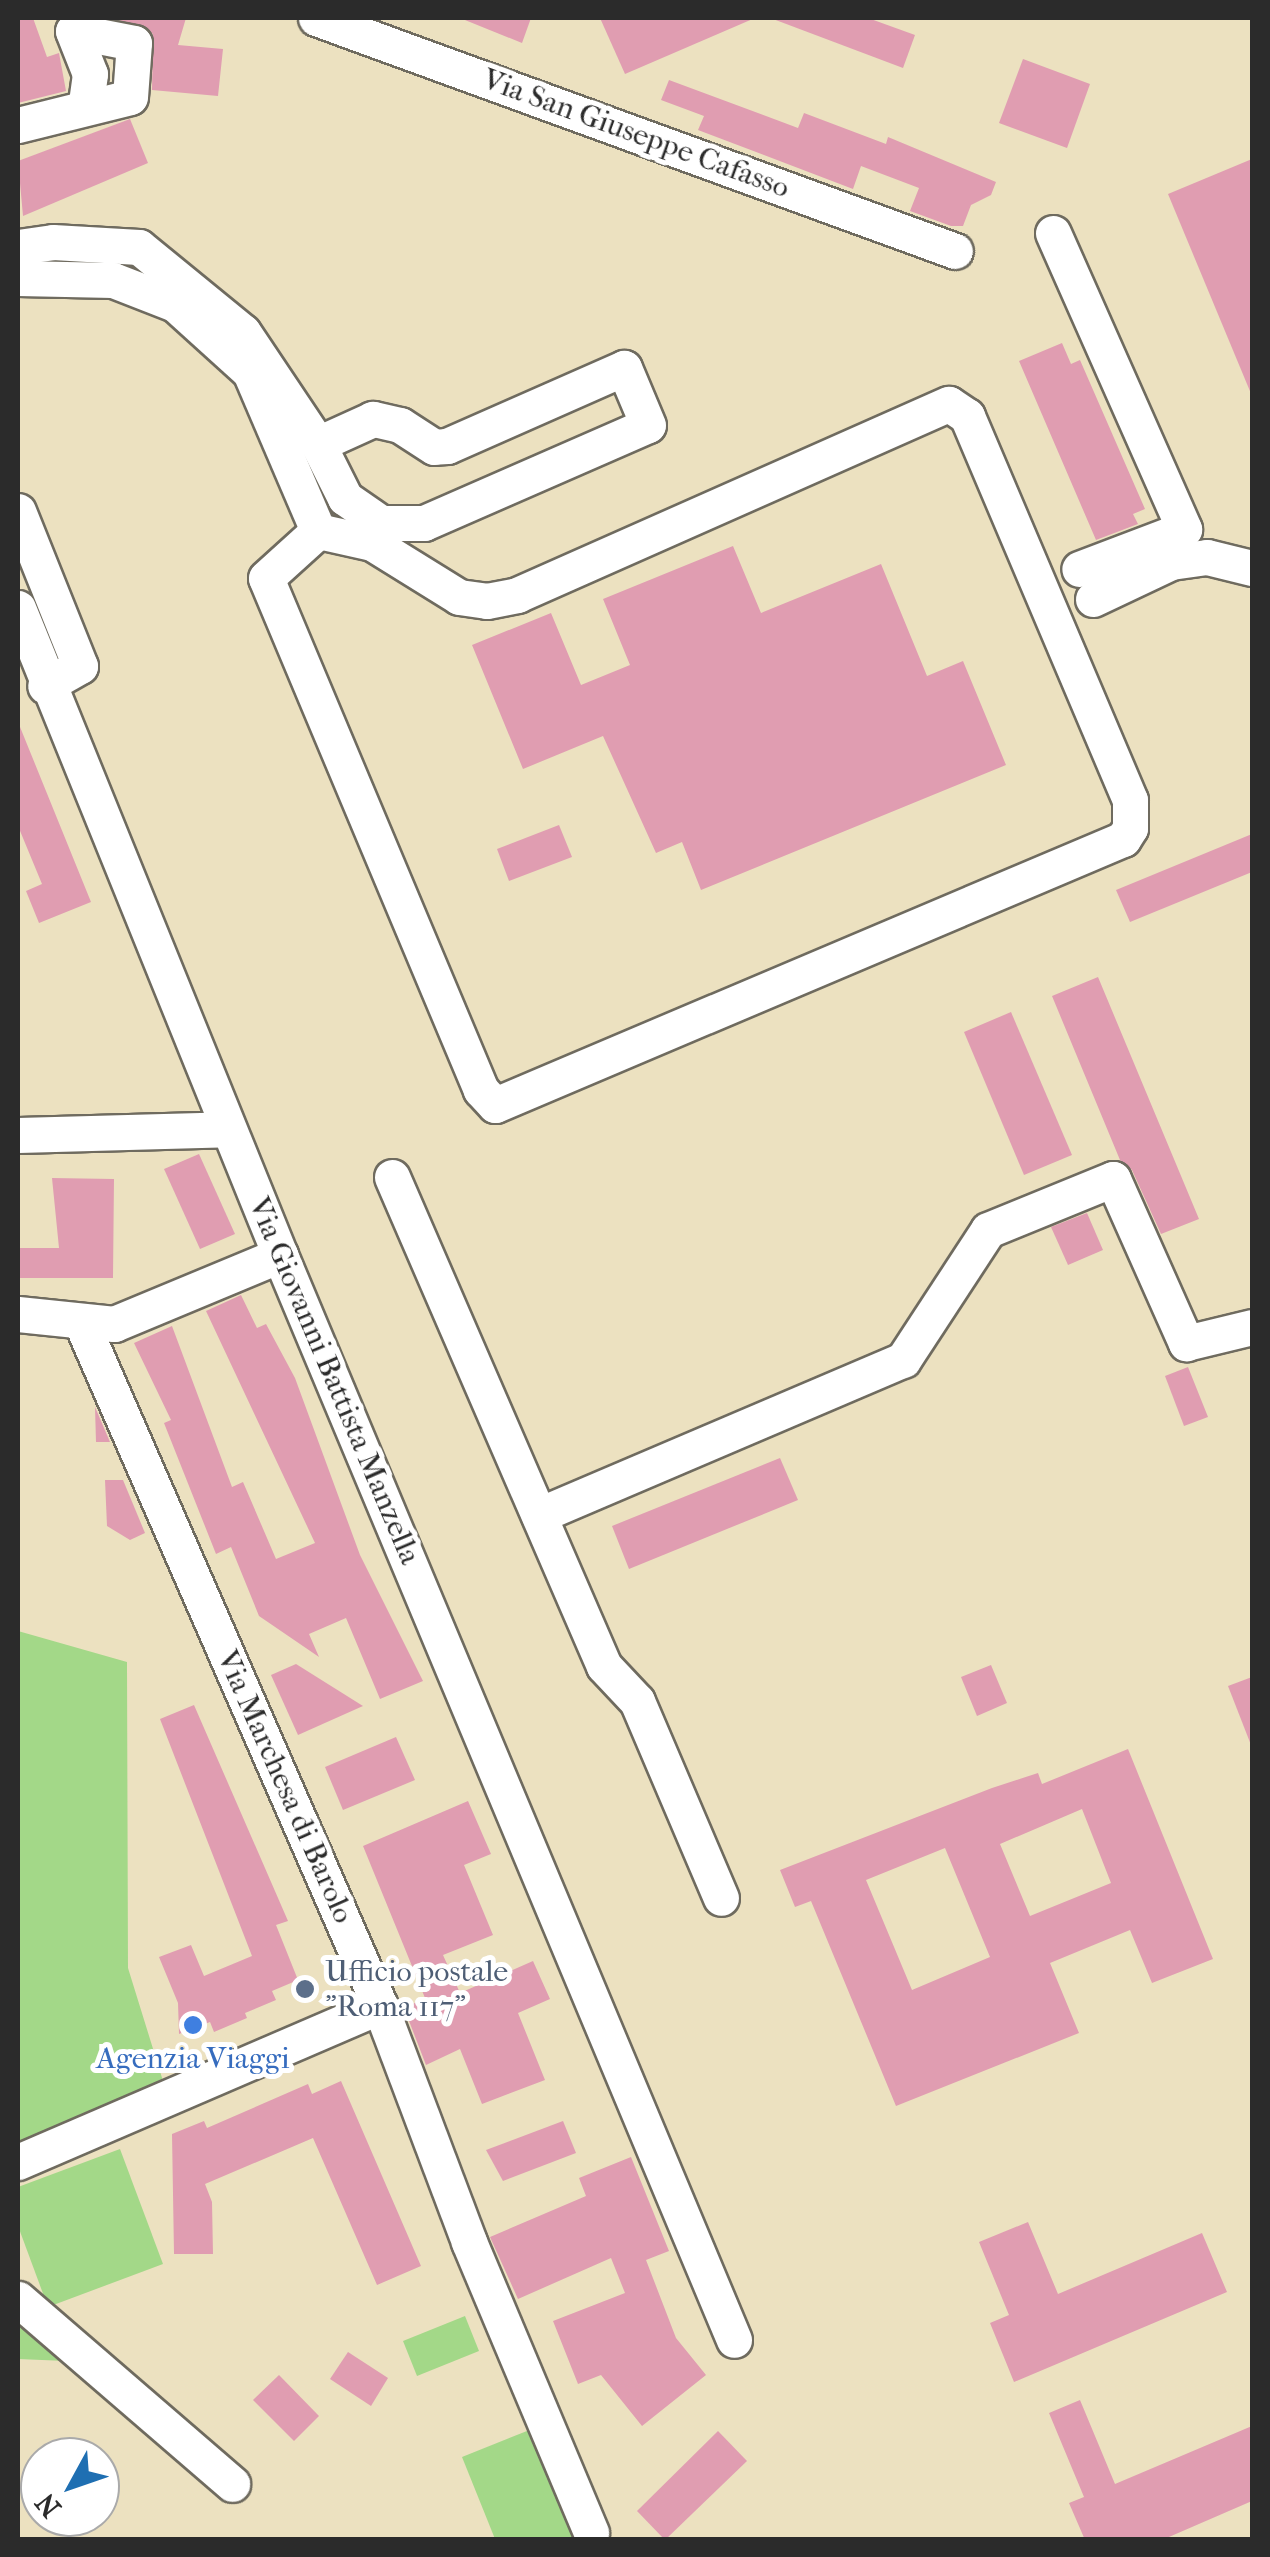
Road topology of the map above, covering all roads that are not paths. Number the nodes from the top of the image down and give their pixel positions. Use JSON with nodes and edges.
{"nodes":[{"id":1,"x":316,"y":18,"type":"edge"},
{"id":2,"x":65,"y":24,"type":"edge"},
{"id":3,"x":86,"y":104,"type":"junction"},
{"id":4,"x":18,"y":125,"type":"edge"},
{"id":5,"x":1053,"y":233,"type":"dead end"},
{"id":6,"x":18,"y":247,"type":"edge"},
{"id":7,"x":955,"y":251,"type":"dead end"},
{"id":8,"x":18,"y":278,"type":"edge"},
{"id":9,"x":318,"y":444,"type":"junction"},
{"id":10,"x":18,"y":511,"type":"edge"},
{"id":11,"x":318,"y":531,"type":"junction"},
{"id":12,"x":1252,"y":568,"type":"edge"},
{"id":13,"x":18,"y":608,"type":"edge"},
{"id":14,"x":35,"y":682,"type":"edge"},
{"id":15,"x":228,"y":1129,"type":"junction"},
{"id":16,"x":18,"y":1135,"type":"edge"},
{"id":17,"x":392,"y":1176,"type":"dead end"},
{"id":18,"x":280,"y":1255,"type":"junction"},
{"id":19,"x":18,"y":1314,"type":"edge"},
{"id":20,"x":82,"y":1324,"type":"junction"},
{"id":21,"x":1252,"y":1327,"type":"edge"},
{"id":22,"x":539,"y":1515,"type":"junction"},
{"id":23,"x":721,"y":1898,"type":"dead end"},
{"id":24,"x":380,"y":2006,"type":"junction"},
{"id":25,"x":18,"y":2162,"type":"edge"},
{"id":26,"x":18,"y":2299,"type":"edge"},
{"id":27,"x":734,"y":2340,"type":"dead end"},
{"id":28,"x":232,"y":2484,"type":"dead end"},
{"id":29,"x":591,"y":2532,"type":"dead end"}],
"edges":[{"from":1,"to":7,"type":"street","name":"Via San Giuseppe Cafasso"},
{"from":2,"to":3,"type":"street"},
{"from":2,"to":3,"type":"street"},
{"from":3,"to":4,"type":"street"},
{"from":5,"to":12,"type":"street"},
{"from":6,"to":9,"type":"street"},
{"from":8,"to":11,"type":"street"},
{"from":9,"to":9,"type":"street"},
{"from":10,"to":14,"type":"street"},
{"from":11,"to":11,"type":"street"},
{"from":13,"to":14,"type":"street","name":"Via Giovanni Battista Manzella"},
{"from":14,"to":15,"type":"street","name":"Via Giovanni Battista Manzella"},
{"from":15,"to":16,"type":"street"},
{"from":15,"to":18,"type":"street","name":"Via Giovanni Battista Manzella"},
{"from":17,"to":22,"type":"street"},
{"from":18,"to":20,"type":"street"},
{"from":18,"to":27,"type":"street","name":"Via Giovanni Battista Manzella"},
{"from":19,"to":20,"type":"street"},
{"from":20,"to":24,"type":"street","name":"Via Marchesa di Barolo"},
{"from":21,"to":22,"type":"street"},
{"from":22,"to":23,"type":"street"},
{"from":24,"to":25,"type":"street"},
{"from":24,"to":29,"type":"street","name":"Via Marchesa di Barolo"},
{"from":26,"to":28,"type":"street"}]}
